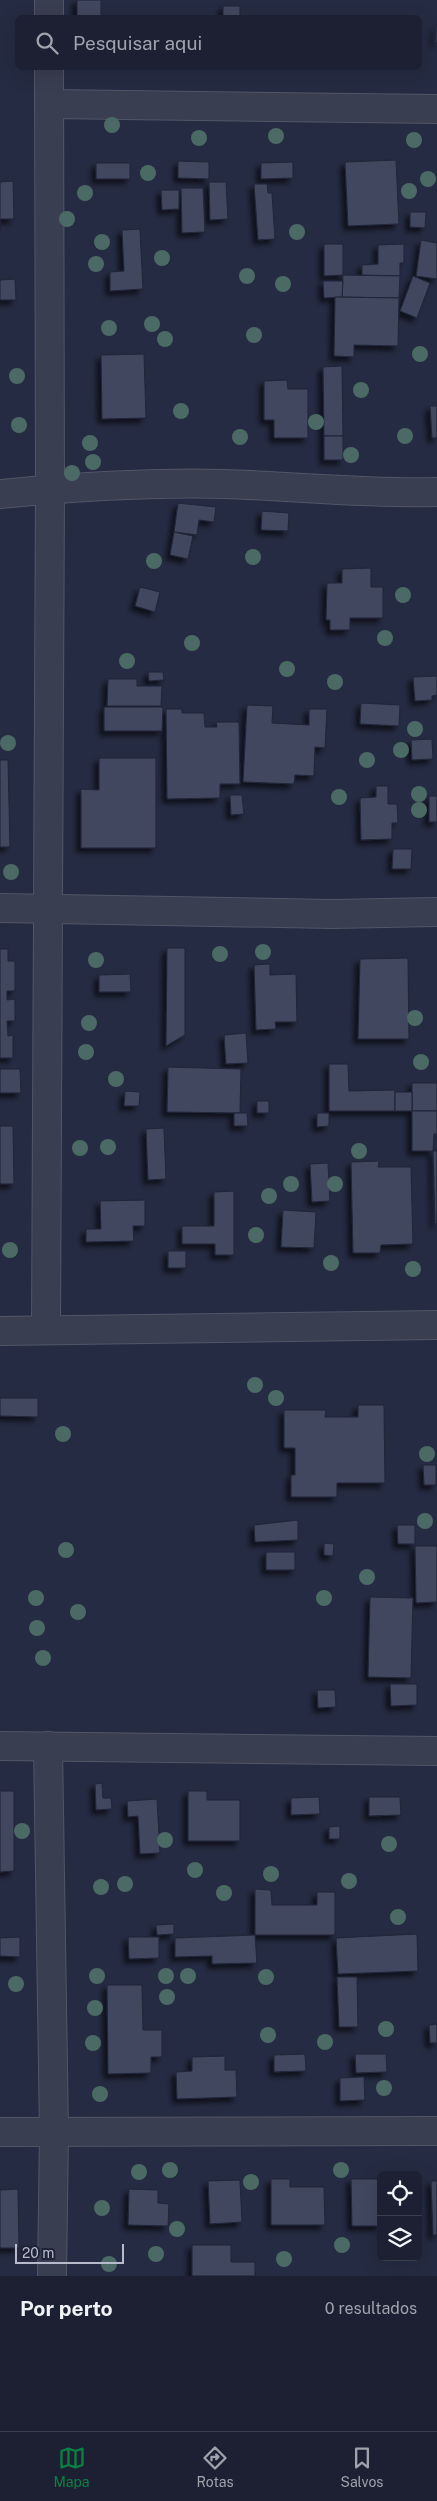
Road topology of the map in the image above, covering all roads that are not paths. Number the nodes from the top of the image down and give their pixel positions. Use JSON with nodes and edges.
{"nodes":[{"id":1,"x":49,"y":0,"type":"edge"},
{"id":2,"x":49,"y":15,"type":"edge"},
{"id":3,"x":49,"y":70,"type":"edge"},
{"id":4,"x":49,"y":104,"type":"junction"},
{"id":5,"x":437,"y":109,"type":"edge"},
{"id":6,"x":50,"y":490,"type":"junction"},
{"id":7,"x":437,"y":492,"type":"edge"},
{"id":8,"x":0,"y":494,"type":"edge"},
{"id":9,"x":0,"y":908,"type":"edge"},
{"id":10,"x":49,"y":909,"type":"junction"},
{"id":11,"x":437,"y":912,"type":"edge"},
{"id":12,"x":437,"y":1325,"type":"edge"},
{"id":13,"x":46,"y":1329,"type":"junction"},
{"id":14,"x":0,"y":1331,"type":"edge"},
{"id":15,"x":0,"y":1746,"type":"edge"},
{"id":16,"x":48,"y":1746,"type":"junction"},
{"id":17,"x":437,"y":1751,"type":"edge"},
{"id":18,"x":437,"y":2131,"type":"edge"},
{"id":19,"x":0,"y":2132,"type":"edge"},
{"id":20,"x":54,"y":2132,"type":"junction"},
{"id":21,"x":52,"y":2276,"type":"edge"}],
"edges":[{"from":1,"to":2,"type":"street"},
{"from":3,"to":4,"type":"street"},
{"from":4,"to":5,"type":"street"},
{"from":4,"to":6,"type":"street"},
{"from":6,"to":7,"type":"street"},
{"from":6,"to":8,"type":"street"},
{"from":6,"to":10,"type":"street"},
{"from":9,"to":10,"type":"street"},
{"from":10,"to":11,"type":"street"},
{"from":10,"to":13,"type":"street"},
{"from":12,"to":13,"type":"street"},
{"from":13,"to":14,"type":"street"},
{"from":15,"to":16,"type":"street"},
{"from":16,"to":17,"type":"street"},
{"from":16,"to":20,"type":"street"},
{"from":18,"to":20,"type":"street"},
{"from":19,"to":20,"type":"street"},
{"from":20,"to":21,"type":"street"}]}
